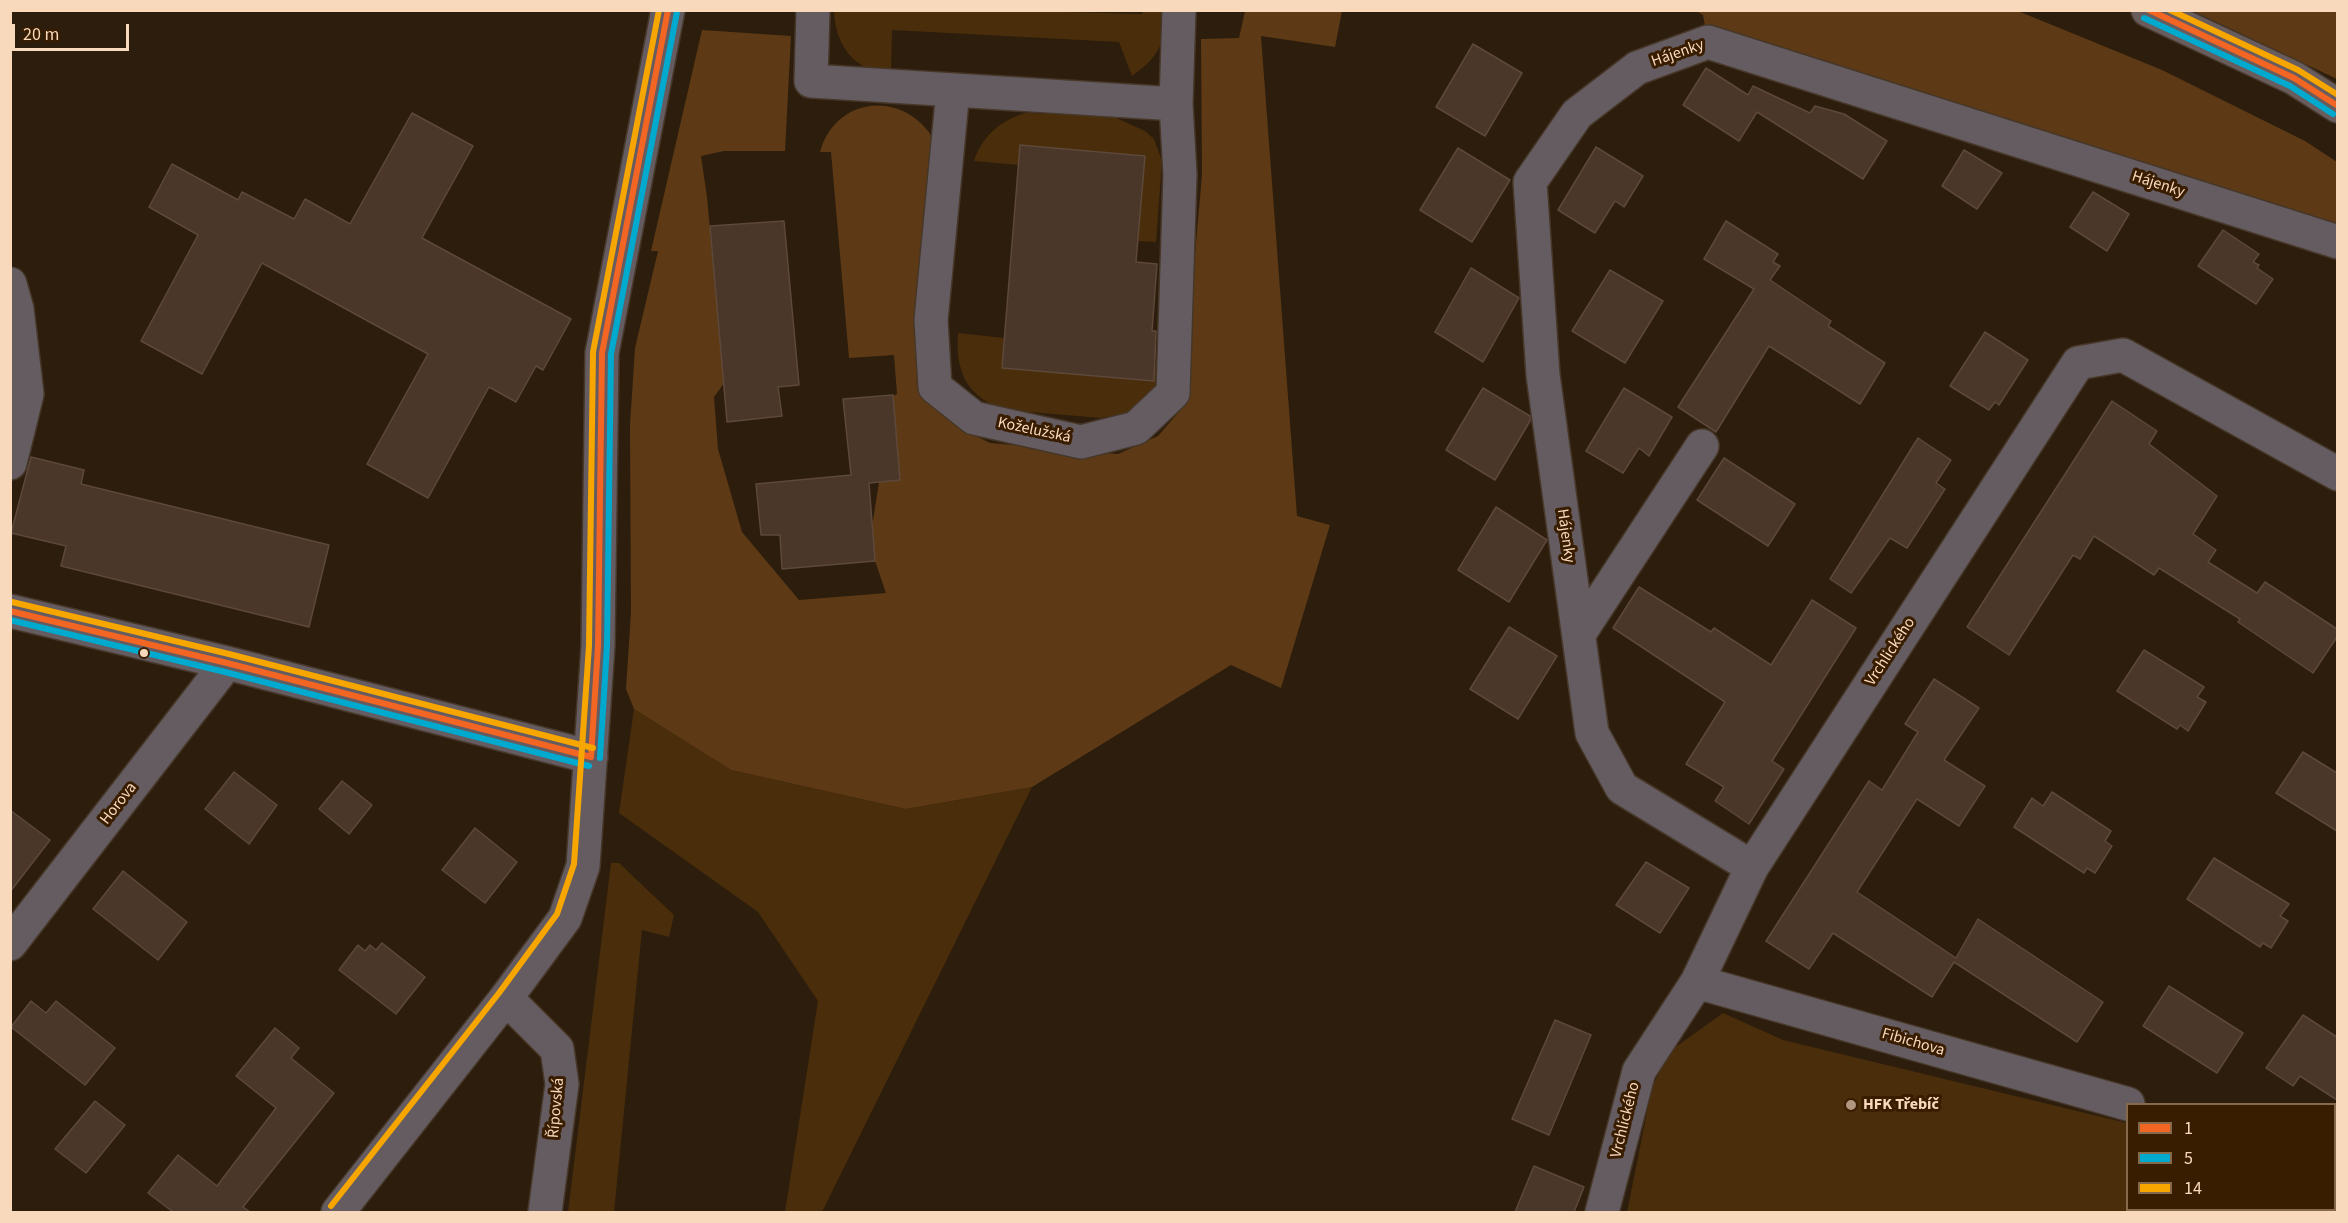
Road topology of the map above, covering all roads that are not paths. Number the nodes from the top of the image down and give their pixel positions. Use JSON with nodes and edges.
{"nodes":[{"id":1,"x":668,"y":10,"type":"edge"},
{"id":2,"x":813,"y":10,"type":"edge"},
{"id":3,"x":1179,"y":10,"type":"edge"},
{"id":4,"x":2148,"y":10,"type":"edge"},
{"id":5,"x":953,"y":90,"type":"junction"},
{"id":6,"x":1176,"y":104,"type":"junction"},
{"id":7,"x":2337,"y":106,"type":"edge"},
{"id":8,"x":2337,"y":242,"type":"edge"},
{"id":9,"x":10,"y":284,"type":"edge"},
{"id":10,"x":14,"y":429,"type":"edge"},
{"id":11,"x":1702,"y":446,"type":"dead end"},
{"id":12,"x":10,"y":463,"type":"edge"},
{"id":13,"x":2337,"y":474,"type":"edge"},
{"id":14,"x":10,"y":611,"type":"edge"},
{"id":15,"x":1579,"y":634,"type":"junction"},
{"id":16,"x":227,"y":663,"type":"junction"},
{"id":17,"x":591,"y":757,"type":"junction"},
{"id":18,"x":1752,"y":867,"type":"junction"},
{"id":19,"x":10,"y":944,"type":"edge"},
{"id":20,"x":1697,"y":982,"type":"junction"},
{"id":21,"x":506,"y":998,"type":"junction"},
{"id":22,"x":2126,"y":1103,"type":"edge"},
{"id":23,"x":338,"y":1212,"type":"edge"},
{"id":24,"x":545,"y":1212,"type":"edge"},
{"id":25,"x":1602,"y":1212,"type":"edge"}],
"edges":[{"from":1,"to":17,"type":"street"},
{"from":2,"to":5,"type":"street"},
{"from":3,"to":6,"type":"street","name":"Koželužská"},
{"from":4,"to":7,"type":"main road"},
{"from":5,"to":6,"type":"street"},
{"from":5,"to":6,"type":"street","name":"Koželužská"},
{"from":8,"to":15,"type":"street","name":"Hájenky"},
{"from":9,"to":10,"type":"street"},
{"from":10,"to":12,"type":"street"},
{"from":11,"to":15,"type":"street"},
{"from":13,"to":18,"type":"street","name":"Vrchlického"},
{"from":14,"to":16,"type":"street"},
{"from":15,"to":18,"type":"street","name":"Hájenky"},
{"from":16,"to":17,"type":"street"},
{"from":16,"to":19,"type":"street","name":"Horova"},
{"from":17,"to":21,"type":"street"},
{"from":18,"to":20,"type":"street","name":"Vrchlického"},
{"from":20,"to":22,"type":"street","name":"Fibichova"},
{"from":20,"to":25,"type":"street","name":"Vrchlického"},
{"from":21,"to":23,"type":"street"},
{"from":21,"to":24,"type":"street","name":"Řípovská"}]}
